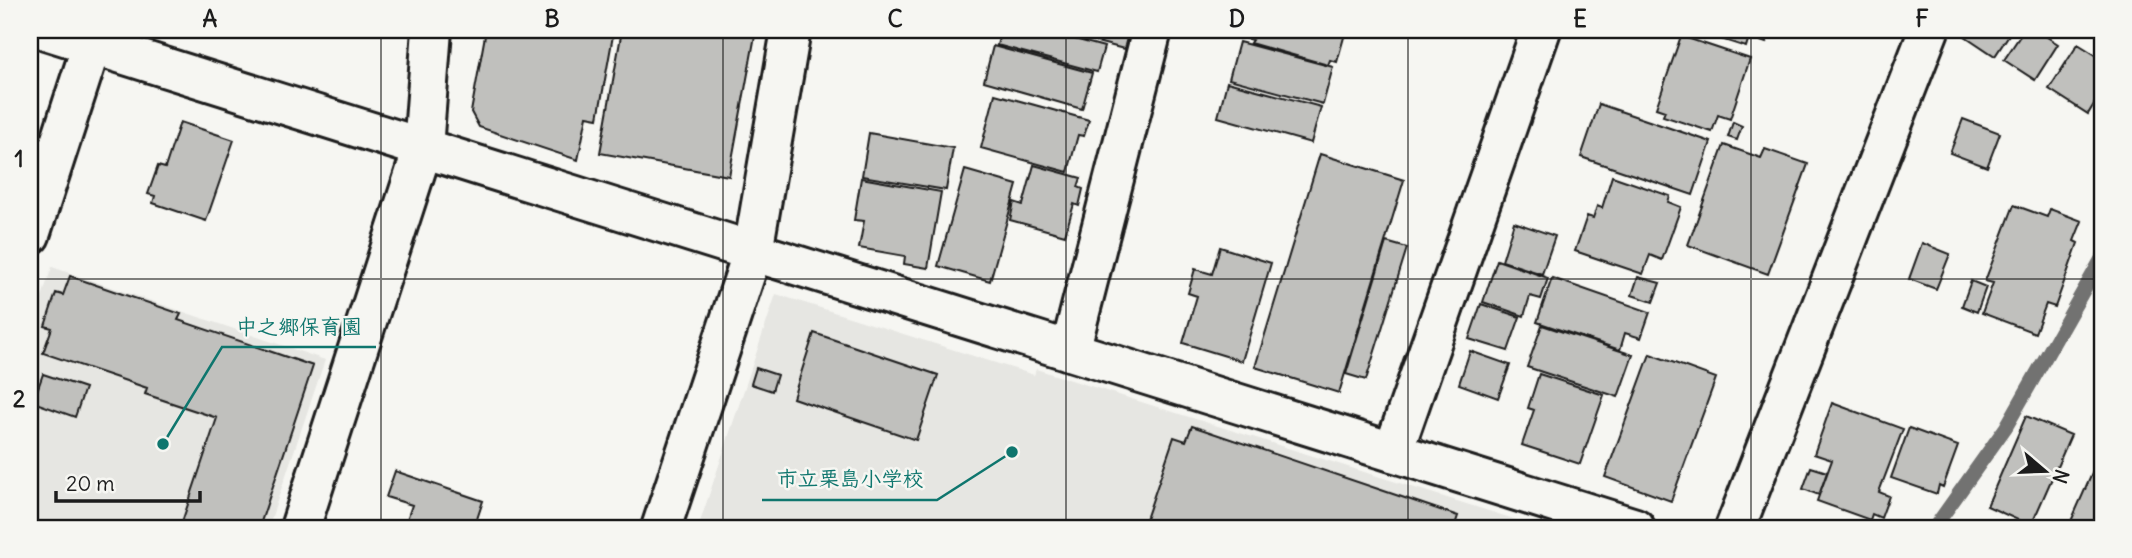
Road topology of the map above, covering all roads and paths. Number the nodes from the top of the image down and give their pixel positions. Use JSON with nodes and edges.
{"nodes":[{"id":1,"x":46,"y":30,"type":"edge"},
{"id":2,"x":432,"y":30,"type":"edge"},
{"id":3,"x":791,"y":30,"type":"edge"},
{"id":4,"x":1152,"y":30,"type":"edge"},
{"id":5,"x":1541,"y":30,"type":"edge"},
{"id":6,"x":1929,"y":30,"type":"edge"},
{"id":7,"x":92,"y":37,"type":"edge"},
{"id":8,"x":423,"y":148,"type":"junction"},
{"id":9,"x":30,"y":234,"type":"edge"},
{"id":10,"x":753,"y":251,"type":"junction"},
{"id":11,"x":1070,"y":351,"type":"junction"},
{"id":12,"x":1393,"y":452,"type":"junction"},
{"id":13,"x":300,"y":528,"type":"edge"},
{"id":14,"x":661,"y":528,"type":"edge"},
{"id":15,"x":1635,"y":528,"type":"edge"},
{"id":16,"x":1735,"y":528,"type":"edge"}],
"edges":[{"from":1,"to":7,"type":"street"},
{"from":2,"to":8,"type":"street"},
{"from":3,"to":10,"type":"street"},
{"from":4,"to":11,"type":"street"},
{"from":5,"to":12,"type":"street"},
{"from":6,"to":16,"type":"street"},
{"from":7,"to":8,"type":"street"},
{"from":7,"to":9,"type":"street"},
{"from":8,"to":10,"type":"street"},
{"from":8,"to":13,"type":"street"},
{"from":10,"to":11,"type":"street"},
{"from":10,"to":14,"type":"street"},
{"from":11,"to":12,"type":"street"},
{"from":12,"to":15,"type":"street"}]}
